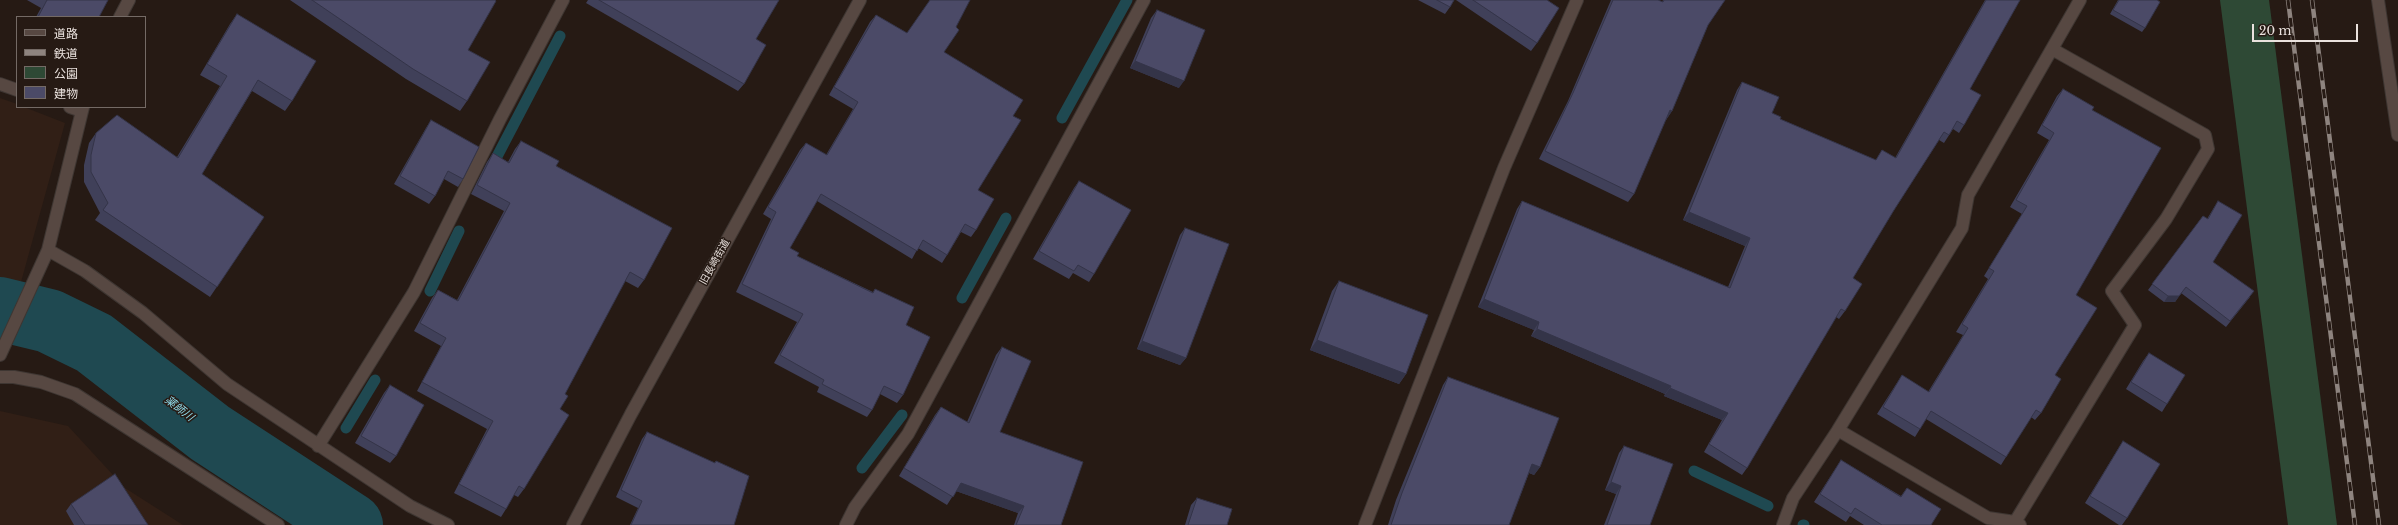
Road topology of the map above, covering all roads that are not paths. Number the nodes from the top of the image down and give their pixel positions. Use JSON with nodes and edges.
{"nodes":[{"id":1,"x":129,"y":0,"type":"edge"},
{"id":2,"x":563,"y":0,"type":"edge"},
{"id":3,"x":860,"y":0,"type":"edge"},
{"id":4,"x":1144,"y":0,"type":"edge"},
{"id":5,"x":1577,"y":0,"type":"edge"},
{"id":6,"x":2080,"y":0,"type":"edge"},
{"id":7,"x":2378,"y":0,"type":"edge"},
{"id":8,"x":121,"y":16,"type":"edge"},
{"id":9,"x":2052,"y":49,"type":"junction"},
{"id":10,"x":0,"y":84,"type":"edge"},
{"id":11,"x":16,"y":90,"type":"edge"},
{"id":12,"x":82,"y":109,"type":"edge"},
{"id":13,"x":2398,"y":135,"type":"edge"},
{"id":14,"x":48,"y":250,"type":"junction"},
{"id":15,"x":0,"y":355,"type":"edge"},
{"id":16,"x":0,"y":377,"type":"edge"},
{"id":17,"x":1838,"y":430,"type":"junction"},
{"id":18,"x":318,"y":446,"type":"junction"},
{"id":19,"x":2018,"y":523,"type":"edge"},
{"id":20,"x":278,"y":525,"type":"edge"},
{"id":21,"x":448,"y":525,"type":"edge"},
{"id":22,"x":573,"y":525,"type":"edge"},
{"id":23,"x":846,"y":525,"type":"edge"},
{"id":24,"x":1365,"y":525,"type":"edge"},
{"id":25,"x":1783,"y":525,"type":"edge"}],
"edges":[{"from":1,"to":8,"type":"street"},
{"from":2,"to":18,"type":"street"},
{"from":3,"to":22,"type":"street","name":"旧長崎街道"},
{"from":4,"to":23,"type":"street"},
{"from":5,"to":24,"type":"street"},
{"from":6,"to":9,"type":"street"},
{"from":7,"to":13,"type":"street"},
{"from":9,"to":17,"type":"street"},
{"from":9,"to":19,"type":"street"},
{"from":10,"to":11,"type":"street"},
{"from":12,"to":14,"type":"street"},
{"from":14,"to":15,"type":"street"},
{"from":14,"to":18,"type":"street"},
{"from":16,"to":20,"type":"street"},
{"from":17,"to":19,"type":"street"},
{"from":17,"to":25,"type":"street"},
{"from":18,"to":21,"type":"street"}]}
